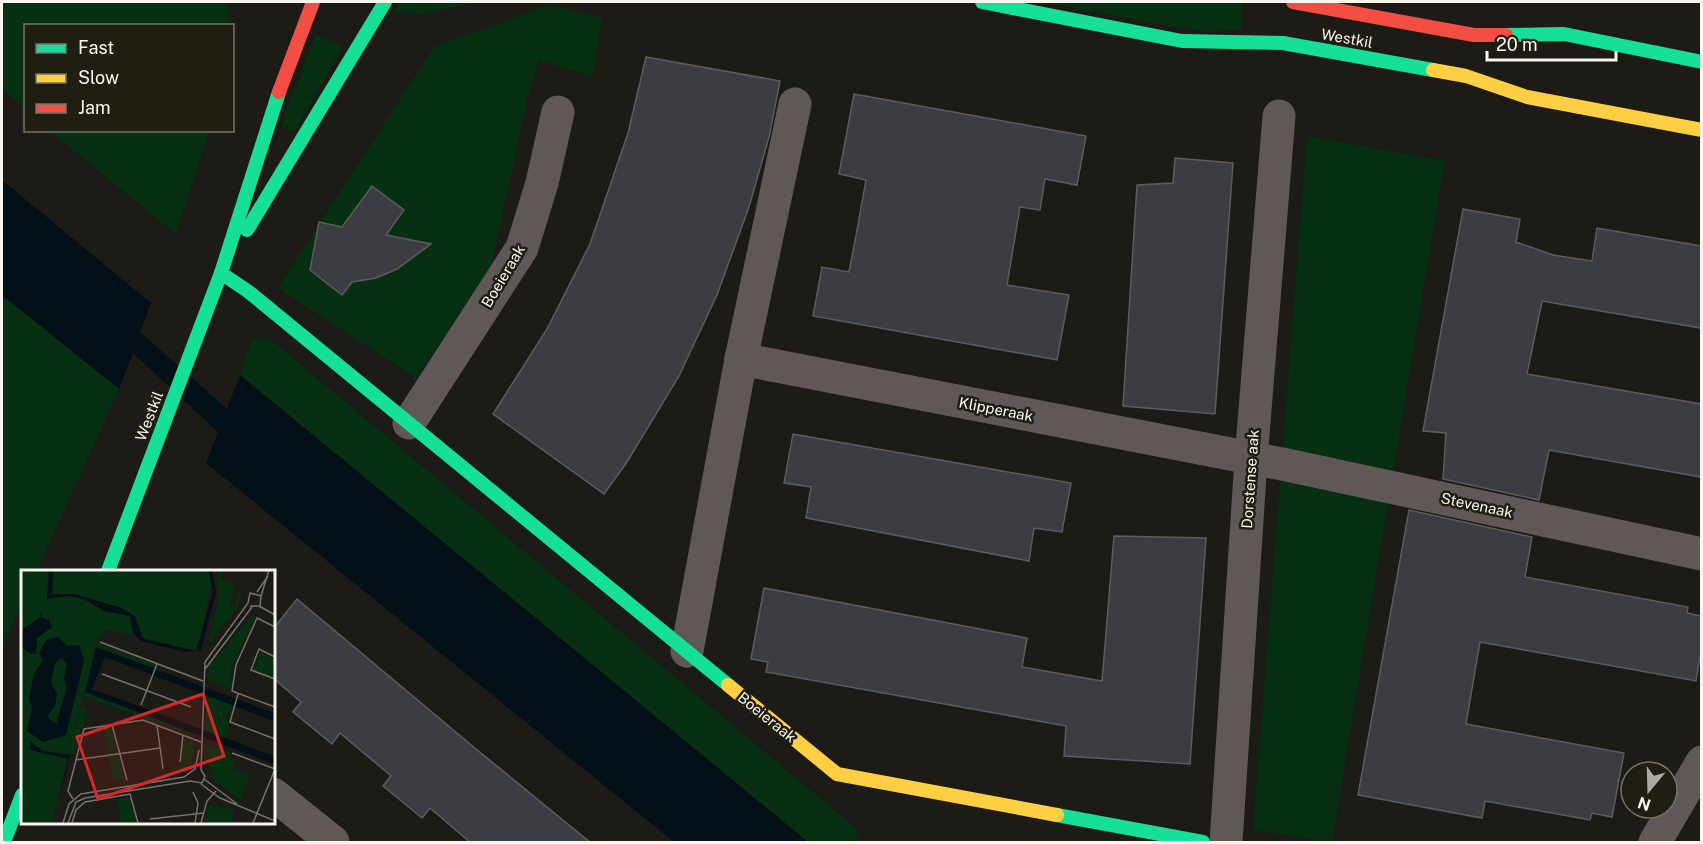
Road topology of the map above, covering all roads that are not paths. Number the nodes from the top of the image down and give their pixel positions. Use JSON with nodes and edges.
{"nodes":[{"id":1,"x":313,"y":2,"type":"edge"},
{"id":2,"x":385,"y":2,"type":"edge"},
{"id":3,"x":982,"y":2,"type":"edge"},
{"id":4,"x":1293,"y":2,"type":"edge"},
{"id":5,"x":1701,"y":62,"type":"edge"},
{"id":6,"x":795,"y":104,"type":"dead end"},
{"id":7,"x":558,"y":112,"type":"dead end"},
{"id":8,"x":1279,"y":116,"type":"dead end"},
{"id":9,"x":1701,"y":130,"type":"edge"},
{"id":10,"x":221,"y":273,"type":"junction"},
{"id":11,"x":741,"y":359,"type":"junction"},
{"id":12,"x":409,"y":423,"type":"junction"},
{"id":13,"x":1251,"y":459,"type":"junction"},
{"id":14,"x":1701,"y":554,"type":"edge"},
{"id":15,"x":108,"y":570,"type":"edge"},
{"id":16,"x":687,"y":651,"type":"junction"},
{"id":17,"x":1701,"y":762,"type":"edge"},
{"id":18,"x":274,"y":795,"type":"edge"},
{"id":19,"x":21,"y":798,"type":"edge"},
{"id":20,"x":4,"y":843,"type":"edge"},
{"id":21,"x":333,"y":843,"type":"edge"},
{"id":22,"x":1203,"y":843,"type":"edge"},
{"id":23,"x":1226,"y":843,"type":"edge"},
{"id":24,"x":1655,"y":843,"type":"edge"}],
"edges":[{"from":1,"to":10,"type":"street","name":"Westkil"},
{"from":2,"to":10,"type":"street","name":"Westkil"},
{"from":3,"to":9,"type":"street","name":"Westkil"},
{"from":4,"to":5,"type":"street","name":"Westkil"},
{"from":6,"to":11,"type":"street"},
{"from":7,"to":12,"type":"street","name":"Boeieraak"},
{"from":8,"to":13,"type":"street","name":"Dorstense aak"},
{"from":10,"to":12,"type":"street","name":"Boeieraak"},
{"from":10,"to":15,"type":"street","name":"Westkil"},
{"from":11,"to":13,"type":"street","name":"Klipperaak"},
{"from":11,"to":16,"type":"street"},
{"from":12,"to":16,"type":"street","name":"Boeieraak"},
{"from":13,"to":14,"type":"street","name":"Stevenaak"},
{"from":13,"to":23,"type":"street","name":"Dorstense aak"},
{"from":16,"to":22,"type":"street","name":"Boeieraak"},
{"from":17,"to":24,"type":"street"},
{"from":18,"to":21,"type":"street"},
{"from":19,"to":20,"type":"street"}]}
